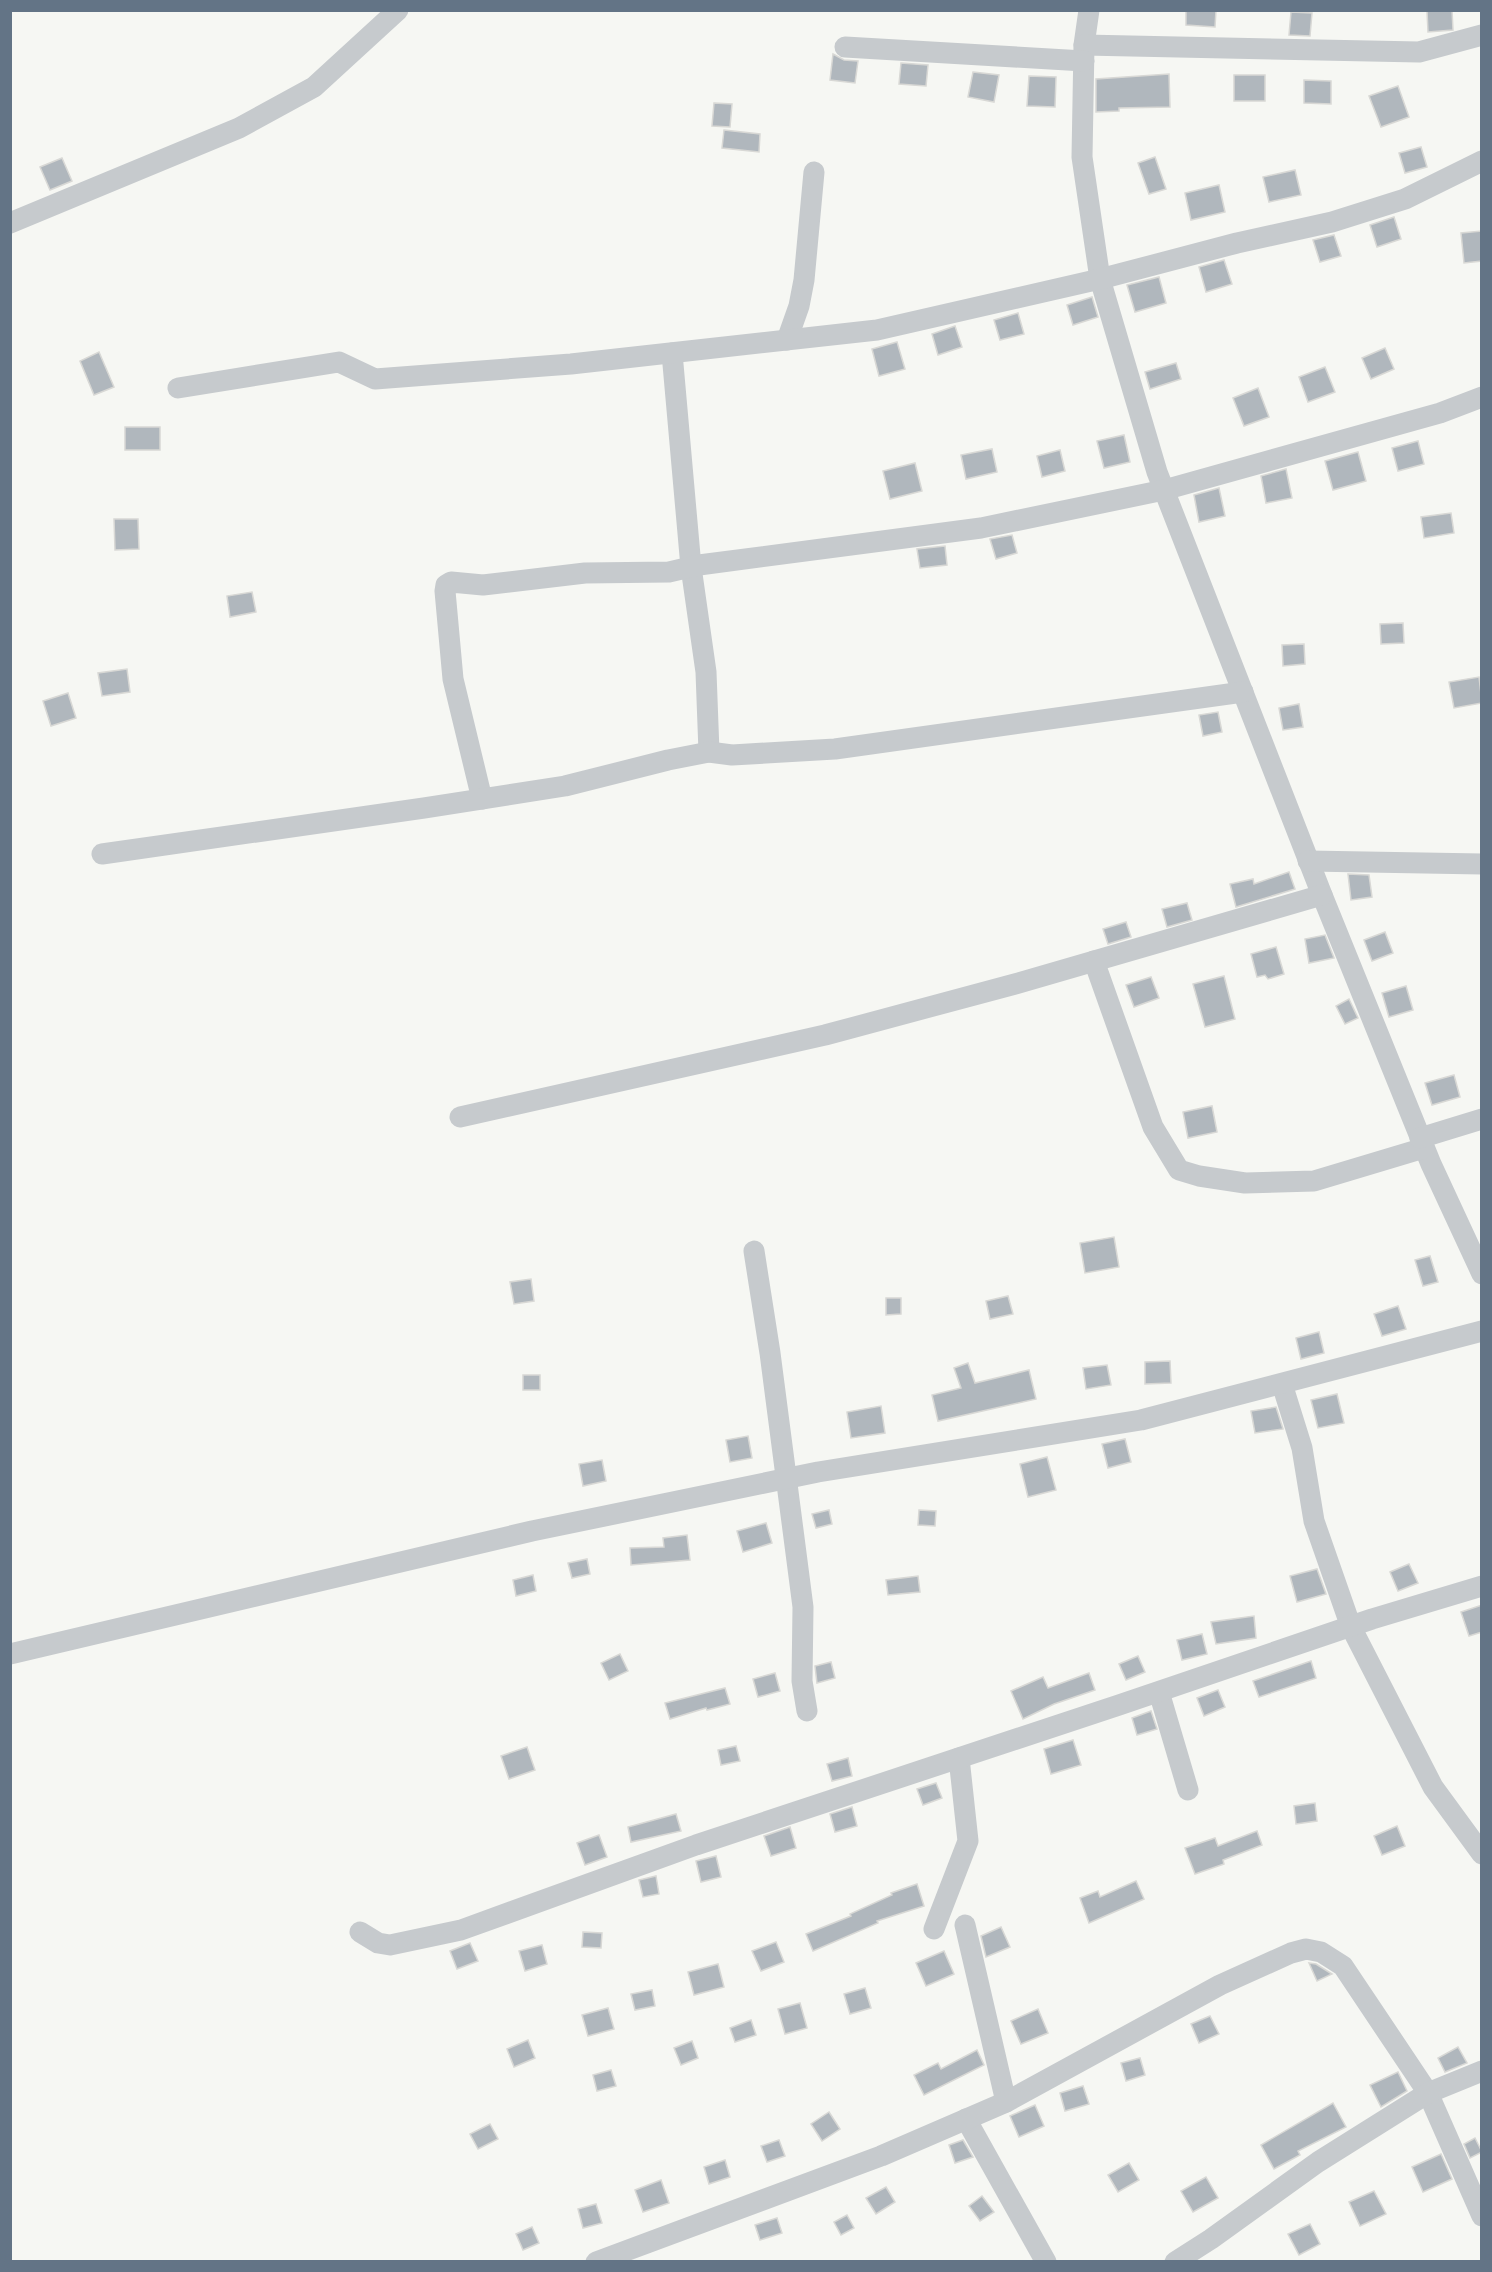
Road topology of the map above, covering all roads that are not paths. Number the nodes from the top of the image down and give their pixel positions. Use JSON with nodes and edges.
{"nodes":[{"id":1,"x":398,"y":10,"type":"edge"},
{"id":2,"x":1089,"y":10,"type":"edge"},
{"id":3,"x":1482,"y":35,"type":"edge"},
{"id":4,"x":845,"y":47,"type":"dead end"},
{"id":5,"x":1084,"y":53,"type":"junction"},
{"id":6,"x":1482,"y":161,"type":"edge"},
{"id":7,"x":814,"y":172,"type":"dead end"},
{"id":8,"x":10,"y":223,"type":"edge"},
{"id":9,"x":1100,"y":279,"type":"junction"},
{"id":10,"x":787,"y":340,"type":"junction"},
{"id":11,"x":672,"y":353,"type":"junction"},
{"id":12,"x":178,"y":388,"type":"dead end"},
{"id":13,"x":1482,"y":397,"type":"edge"},
{"id":14,"x":1164,"y":490,"type":"junction"},
{"id":15,"x":691,"y":567,"type":"junction"},
{"id":16,"x":1244,"y":692,"type":"junction"},
{"id":17,"x":709,"y":752,"type":"junction"},
{"id":18,"x":482,"y":799,"type":"junction"},
{"id":19,"x":102,"y":854,"type":"dead end"},
{"id":20,"x":1308,"y":861,"type":"junction"},
{"id":21,"x":1482,"y":864,"type":"edge"},
{"id":22,"x":1322,"y":895,"type":"junction"},
{"id":23,"x":1094,"y":961,"type":"junction"},
{"id":24,"x":460,"y":1117,"type":"dead end"},
{"id":25,"x":1482,"y":1119,"type":"edge"},
{"id":26,"x":1422,"y":1143,"type":"junction"},
{"id":27,"x":754,"y":1251,"type":"dead end"},
{"id":28,"x":1482,"y":1274,"type":"edge"},
{"id":29,"x":1482,"y":1332,"type":"edge"},
{"id":30,"x":1282,"y":1384,"type":"junction"},
{"id":31,"x":787,"y":1478,"type":"junction"},
{"id":32,"x":1482,"y":1586,"type":"edge"},
{"id":33,"x":1351,"y":1627,"type":"junction"},
{"id":34,"x":10,"y":1654,"type":"edge"},
{"id":35,"x":1159,"y":1692,"type":"junction"},
{"id":36,"x":807,"y":1711,"type":"dead end"},
{"id":37,"x":959,"y":1758,"type":"junction"},
{"id":38,"x":1188,"y":1790,"type":"dead end"},
{"id":39,"x":1482,"y":1854,"type":"edge"},
{"id":40,"x":965,"y":1925,"type":"dead end"},
{"id":41,"x":934,"y":1929,"type":"dead end"},
{"id":42,"x":360,"y":1932,"type":"dead end"},
{"id":43,"x":1482,"y":2071,"type":"edge"},
{"id":44,"x":1428,"y":2093,"type":"junction"},
{"id":45,"x":1006,"y":2102,"type":"junction"},
{"id":46,"x":966,"y":2119,"type":"junction"},
{"id":47,"x":1482,"y":2216,"type":"edge"},
{"id":48,"x":596,"y":2262,"type":"edge"},
{"id":49,"x":1046,"y":2262,"type":"edge"},
{"id":50,"x":1175,"y":2262,"type":"edge"}],
"edges":[{"from":1,"to":8,"type":"street"},
{"from":2,"to":5,"type":"street"},
{"from":3,"to":5,"type":"street"},
{"from":4,"to":5,"type":"street"},
{"from":5,"to":9,"type":"street"},
{"from":6,"to":9,"type":"street"},
{"from":7,"to":10,"type":"street"},
{"from":9,"to":10,"type":"street"},
{"from":9,"to":14,"type":"street"},
{"from":10,"to":11,"type":"street"},
{"from":11,"to":12,"type":"street"},
{"from":11,"to":15,"type":"street"},
{"from":13,"to":14,"type":"street"},
{"from":14,"to":15,"type":"street"},
{"from":14,"to":16,"type":"street"},
{"from":15,"to":17,"type":"street"},
{"from":15,"to":18,"type":"street"},
{"from":16,"to":17,"type":"street"},
{"from":16,"to":20,"type":"street"},
{"from":17,"to":18,"type":"street"},
{"from":18,"to":19,"type":"street"},
{"from":20,"to":21,"type":"street"},
{"from":20,"to":22,"type":"street"},
{"from":22,"to":23,"type":"street"},
{"from":22,"to":26,"type":"street"},
{"from":23,"to":24,"type":"street"},
{"from":23,"to":26,"type":"street"},
{"from":25,"to":26,"type":"street"},
{"from":26,"to":28,"type":"street"},
{"from":27,"to":31,"type":"street"},
{"from":29,"to":30,"type":"street"},
{"from":30,"to":31,"type":"street"},
{"from":30,"to":33,"type":"street"},
{"from":31,"to":34,"type":"street"},
{"from":31,"to":36,"type":"street"},
{"from":32,"to":33,"type":"street"},
{"from":33,"to":35,"type":"street"},
{"from":33,"to":39,"type":"street"},
{"from":35,"to":37,"type":"street"},
{"from":35,"to":38,"type":"street"},
{"from":37,"to":41,"type":"street"},
{"from":37,"to":42,"type":"street"},
{"from":40,"to":45,"type":"street"},
{"from":43,"to":44,"type":"street"},
{"from":44,"to":45,"type":"street"},
{"from":44,"to":47,"type":"street"},
{"from":44,"to":50,"type":"street"},
{"from":45,"to":46,"type":"street"},
{"from":46,"to":48,"type":"street"},
{"from":46,"to":49,"type":"street"}]}
